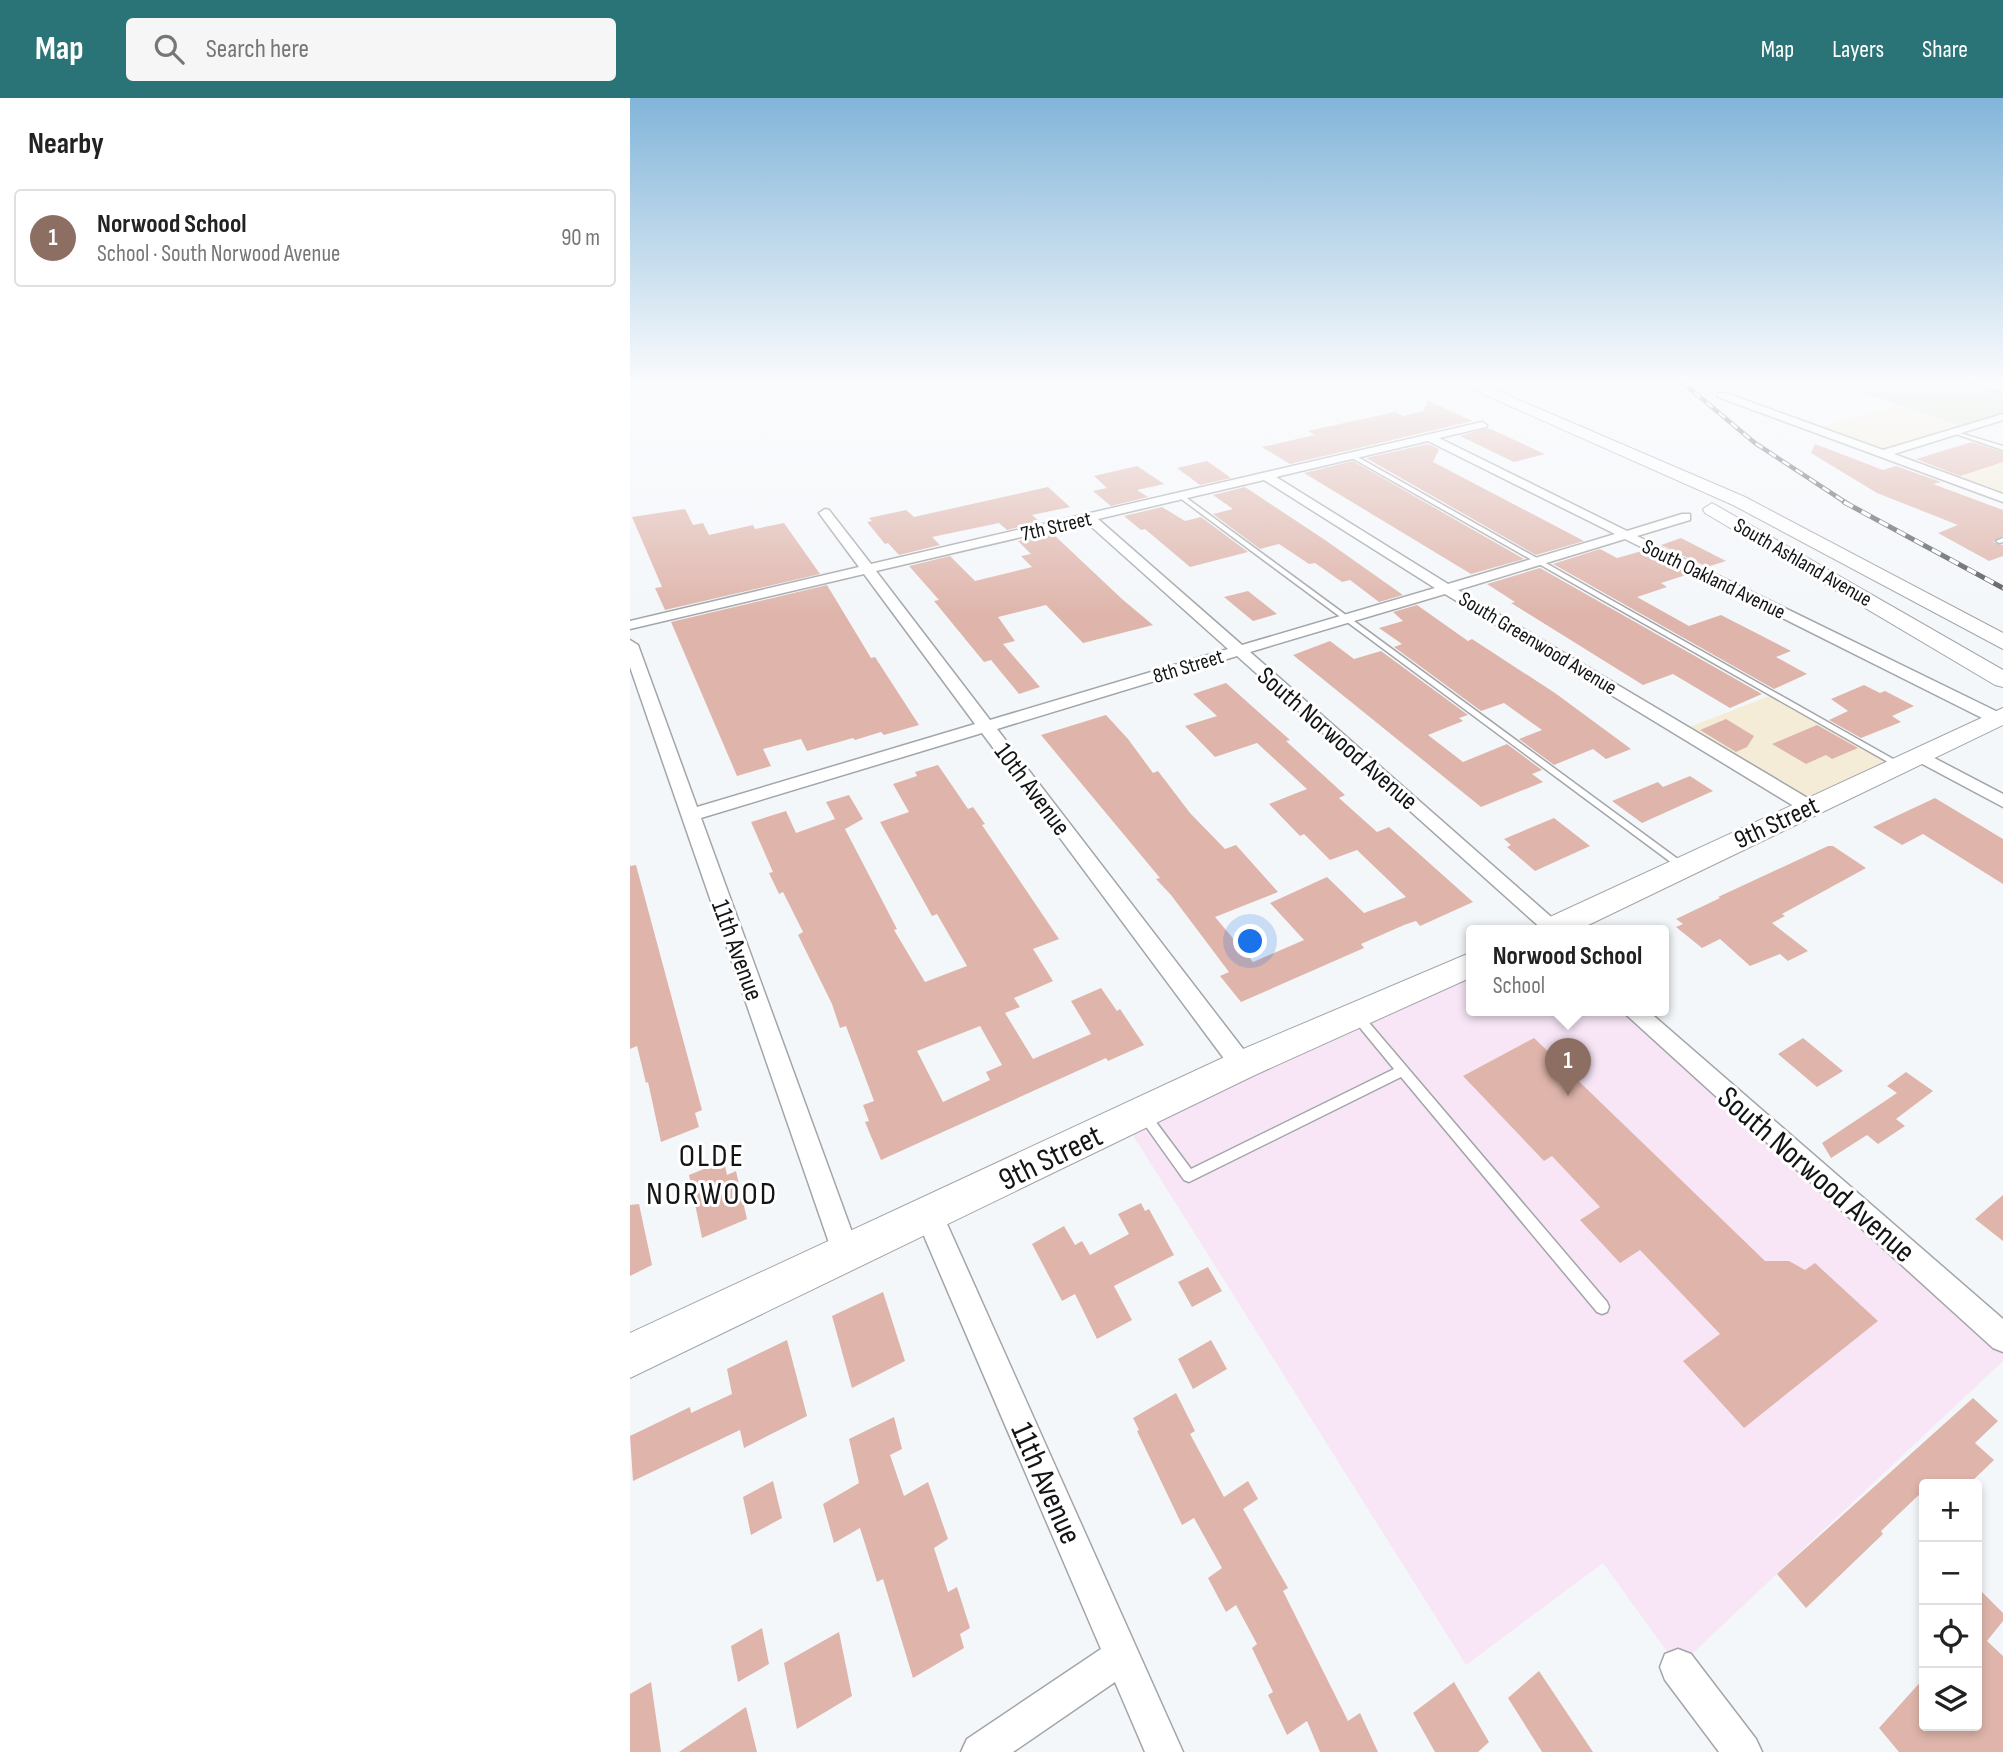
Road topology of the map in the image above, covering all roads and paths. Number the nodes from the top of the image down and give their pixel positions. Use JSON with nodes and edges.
{"nodes":[{"id":1,"x":1345,"y":459,"type":"edge"},
{"id":2,"x":1358,"y":459,"type":"edge"},
{"id":3,"x":1472,"y":459,"type":"edge"},
{"id":4,"x":1615,"y":459,"type":"edge"},
{"id":5,"x":1645,"y":459,"type":"edge"},
{"id":6,"x":1896,"y":459,"type":"edge"},
{"id":7,"x":1268,"y":477,"type":"junction"},
{"id":8,"x":1182,"y":497,"type":"junction"},
{"id":9,"x":2003,"y":498,"type":"edge"},
{"id":10,"x":1739,"y":501,"type":"junction"},
{"id":11,"x":1712,"y":509,"type":"junction"},
{"id":12,"x":825,"y":513,"type":"dead end"},
{"id":13,"x":1686,"y":517,"type":"dead end"},
{"id":14,"x":1089,"y":518,"type":"junction"},
{"id":15,"x":1624,"y":536,"type":"junction"},
{"id":16,"x":1539,"y":561,"type":"junction"},
{"id":17,"x":868,"y":569,"type":"junction"},
{"id":18,"x":1447,"y":589,"type":"junction"},
{"id":19,"x":1349,"y":618,"type":"junction"},
{"id":20,"x":630,"y":625,"type":"edge"},
{"id":21,"x":2001,"y":641,"type":"edge"},
{"id":22,"x":630,"y":645,"type":"edge"},
{"id":23,"x":1238,"y":651,"type":"junction"},
{"id":24,"x":2003,"y":680,"type":"edge"},
{"id":25,"x":2001,"y":717,"type":"edge"},
{"id":26,"x":986,"y":727,"type":"junction"},
{"id":27,"x":1908,"y":760,"type":"junction"},
{"id":28,"x":2003,"y":801,"type":"edge"},
{"id":29,"x":1809,"y":807,"type":"junction"},
{"id":30,"x":690,"y":816,"type":"junction"},
{"id":31,"x":1683,"y":867,"type":"junction"},
{"id":32,"x":1549,"y":925,"type":"edge"},
{"id":33,"x":1562,"y":925,"type":"edge"},
{"id":34,"x":1466,"y":967,"type":"edge"},
{"id":35,"x":1356,"y":1015,"type":"junction"},
{"id":36,"x":1639,"y":1016,"type":"edge"},
{"id":37,"x":1242,"y":1065,"type":"junction"},
{"id":38,"x":1403,"y":1070,"type":"junction"},
{"id":39,"x":1143,"y":1113,"type":"junction"},
{"id":40,"x":929,"y":1214,"type":"junction"},
{"id":41,"x":846,"y":1254,"type":"junction"},
{"id":42,"x":1602,"y":1307,"type":"dead end"},
{"id":43,"x":2003,"y":1338,"type":"edge"},
{"id":44,"x":630,"y":1356,"type":"edge"},
{"id":45,"x":1123,"y":1655,"type":"junction"},
{"id":46,"x":1678,"y":1667,"type":"dead end"},
{"id":47,"x":980,"y":1752,"type":"edge"},
{"id":48,"x":1164,"y":1752,"type":"edge"},
{"id":49,"x":1743,"y":1752,"type":"edge"}],
"edges":[{"from":1,"to":7,"type":"street","name":"7th Street"},
{"from":2,"to":16,"type":"lane"},
{"from":3,"to":15,"type":"street","name":"South Oakland Avenue"},
{"from":4,"to":11,"type":"main road","name":"South Ashland Avenue"},
{"from":5,"to":10,"type":"main road","name":"South Ashland Avenue"},
{"from":6,"to":9,"type":"street"},
{"from":7,"to":8,"type":"street","name":"7th Street"},
{"from":7,"to":18,"type":"street","name":"South Greenwood Avenue"},
{"from":8,"to":14,"type":"street","name":"7th Street"},
{"from":8,"to":19,"type":"lane"},
{"from":10,"to":11,"type":"main road"},
{"from":10,"to":21,"type":"main road","name":"South Ashland Avenue"},
{"from":11,"to":24,"type":"main road","name":"South Ashland Avenue"},
{"from":12,"to":17,"type":"street","name":"10th Avenue"},
{"from":13,"to":15,"type":"street","name":"8th Street"},
{"from":14,"to":17,"type":"street","name":"7th Street"},
{"from":14,"to":23,"type":"street","name":"South Norwood Avenue"},
{"from":15,"to":16,"type":"street","name":"8th Street"},
{"from":15,"to":25,"type":"street","name":"South Oakland Avenue"},
{"from":16,"to":18,"type":"street","name":"8th Street"},
{"from":16,"to":27,"type":"lane"},
{"from":17,"to":20,"type":"street","name":"7th Street"},
{"from":17,"to":26,"type":"street","name":"10th Avenue"},
{"from":18,"to":19,"type":"street","name":"8th Street"},
{"from":18,"to":29,"type":"street","name":"South Greenwood Avenue"},
{"from":19,"to":23,"type":"street","name":"8th Street"},
{"from":19,"to":31,"type":"lane"},
{"from":22,"to":30,"type":"street","name":"11th Avenue"},
{"from":23,"to":26,"type":"street","name":"8th Street"},
{"from":23,"to":32,"type":"street","name":"South Norwood Avenue"},
{"from":25,"to":27,"type":"main road","name":"9th Street"},
{"from":26,"to":30,"type":"street","name":"8th Street"},
{"from":26,"to":37,"type":"street","name":"10th Avenue"},
{"from":27,"to":28,"type":"street"},
{"from":27,"to":29,"type":"main road","name":"9th Street"},
{"from":29,"to":31,"type":"main road","name":"9th Street"},
{"from":30,"to":41,"type":"street","name":"11th Avenue"},
{"from":31,"to":33,"type":"main road","name":"9th Street"},
{"from":34,"to":35,"type":"main road","name":"9th Street"},
{"from":35,"to":37,"type":"main road","name":"9th Street"},
{"from":35,"to":38,"type":"lane"},
{"from":36,"to":43,"type":"street","name":"South Norwood Avenue"},
{"from":37,"to":39,"type":"main road","name":"9th Street"},
{"from":38,"to":39,"type":"lane"},
{"from":38,"to":42,"type":"lane"},
{"from":39,"to":40,"type":"main road","name":"9th Street"},
{"from":40,"to":41,"type":"main road","name":"9th Street"},
{"from":40,"to":45,"type":"street","name":"11th Avenue"},
{"from":41,"to":44,"type":"main road","name":"9th Street"},
{"from":45,"to":47,"type":"street"},
{"from":45,"to":48,"type":"street","name":"11th Avenue"},
{"from":46,"to":49,"type":"street"}]}
